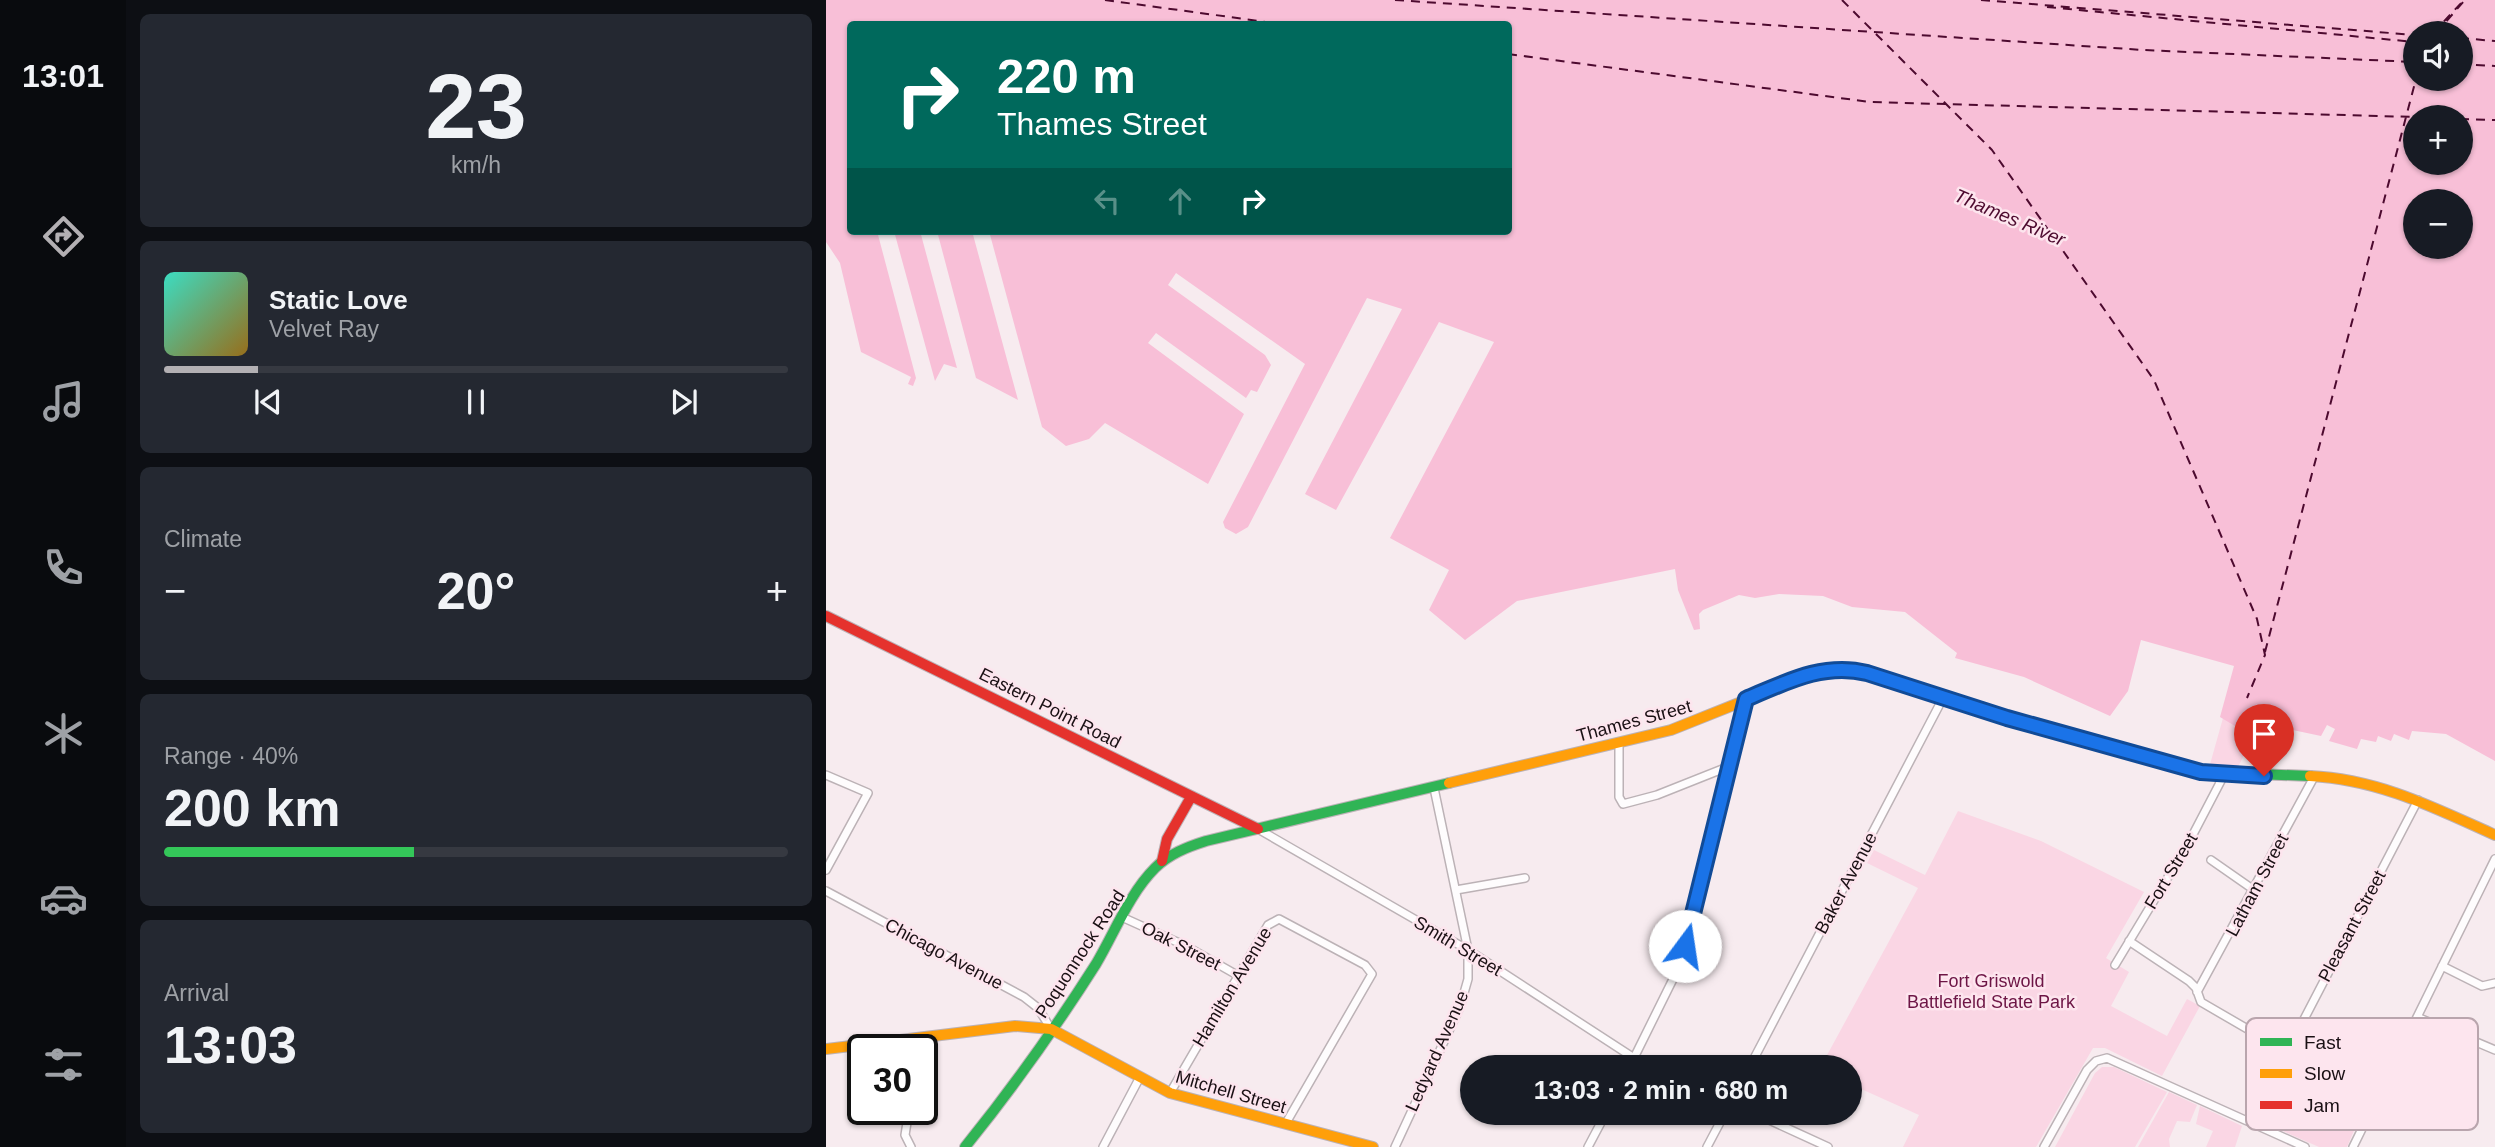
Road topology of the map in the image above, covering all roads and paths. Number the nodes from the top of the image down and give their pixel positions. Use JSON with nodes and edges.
{"nodes":[{"id":1,"x":826,"y":616,"type":"edge"},
{"id":2,"x":1943,"y":698,"type":"junction"},
{"id":3,"x":1746,"y":699,"type":"junction"},
{"id":4,"x":1619,"y":743,"type":"junction"},
{"id":5,"x":1730,"y":766,"type":"junction"},
{"id":6,"x":826,"y":775,"type":"edge"},
{"id":7,"x":2224,"y":775,"type":"junction"},
{"id":8,"x":2314,"y":777,"type":"junction"},
{"id":9,"x":1434,"y":788,"type":"junction"},
{"id":10,"x":1191,"y":797,"type":"junction"},
{"id":11,"x":2418,"y":800,"type":"junction"},
{"id":12,"x":1258,"y":829,"type":"junction"},
{"id":13,"x":2495,"y":835,"type":"edge"},
{"id":14,"x":2495,"y":859,"type":"edge"},
{"id":15,"x":2211,"y":860,"type":"dead end"},
{"id":16,"x":1162,"y":861,"type":"junction"},
{"id":17,"x":826,"y":870,"type":"edge"},
{"id":18,"x":1525,"y":878,"type":"dead end"},
{"id":19,"x":1456,"y":890,"type":"junction"},
{"id":20,"x":2254,"y":890,"type":"junction"},
{"id":21,"x":826,"y":891,"type":"edge"},
{"id":22,"x":1124,"y":918,"type":"junction"},
{"id":23,"x":2129,"y":940,"type":"junction"},
{"id":24,"x":1468,"y":950,"type":"junction"},
{"id":25,"x":2115,"y":965,"type":"dead end"},
{"id":26,"x":2442,"y":966,"type":"junction"},
{"id":27,"x":1237,"y":975,"type":"junction"},
{"id":28,"x":2495,"y":983,"type":"edge"},
{"id":29,"x":2197,"y":992,"type":"junction"},
{"id":30,"x":2417,"y":1017,"type":"edge"},
{"id":31,"x":2305,"y":1018,"type":"edge"},
{"id":32,"x":2246,"y":1028,"type":"edge"},
{"id":33,"x":1051,"y":1029,"type":"junction"},
{"id":34,"x":2478,"y":1043,"type":"edge"},
{"id":35,"x":826,"y":1049,"type":"edge"},
{"id":36,"x":2495,"y":1050,"type":"edge"},
{"id":37,"x":1629,"y":1055,"type":"edge"},
{"id":38,"x":1636,"y":1055,"type":"edge"},
{"id":39,"x":1756,"y":1055,"type":"edge"},
{"id":40,"x":1140,"y":1077,"type":"junction"},
{"id":41,"x":1170,"y":1093,"type":"junction"},
{"id":42,"x":2246,"y":1120,"type":"edge"},
{"id":43,"x":1286,"y":1123,"type":"junction"},
{"id":44,"x":907,"y":1125,"type":"edge"},
{"id":45,"x":1600,"y":1125,"type":"edge"},
{"id":46,"x":1719,"y":1125,"type":"edge"},
{"id":47,"x":1780,"y":1125,"type":"edge"},
{"id":48,"x":2268,"y":1130,"type":"edge"},
{"id":49,"x":2361,"y":1130,"type":"edge"},
{"id":50,"x":911,"y":1147,"type":"edge"},
{"id":51,"x":965,"y":1147,"type":"edge"},
{"id":52,"x":1103,"y":1147,"type":"edge"},
{"id":53,"x":1373,"y":1147,"type":"edge"},
{"id":54,"x":1395,"y":1147,"type":"edge"},
{"id":55,"x":1588,"y":1147,"type":"edge"},
{"id":56,"x":1707,"y":1147,"type":"edge"},
{"id":57,"x":1828,"y":1147,"type":"edge"},
{"id":58,"x":2044,"y":1147,"type":"edge"},
{"id":59,"x":2305,"y":1147,"type":"edge"},
{"id":60,"x":2353,"y":1147,"type":"edge"}],
"edges":[{"from":1,"to":10,"type":"street","name":"Eastern Point Road"},
{"from":2,"to":3,"type":"street","name":"Thames Street"},
{"from":2,"to":7,"type":"street","name":"Thames Street"},
{"from":2,"to":39,"type":"street","name":"Baker Avenue"},
{"from":3,"to":4,"type":"street","name":"Thames Street"},
{"from":3,"to":5,"type":"street"},
{"from":4,"to":5,"type":"street"},
{"from":4,"to":9,"type":"street","name":"Thames Street"},
{"from":5,"to":38,"type":"street"},
{"from":6,"to":17,"type":"street"},
{"from":7,"to":8,"type":"street","name":"Thames Street"},
{"from":7,"to":23,"type":"street","name":"Fort Street"},
{"from":8,"to":11,"type":"street","name":"Thames Street"},
{"from":8,"to":20,"type":"street","name":"Latham Street"},
{"from":9,"to":12,"type":"street","name":"Thames Street"},
{"from":9,"to":19,"type":"street","name":"Ledyard Avenue"},
{"from":10,"to":12,"type":"street","name":"Eastern Point Road"},
{"from":10,"to":16,"type":"street"},
{"from":11,"to":13,"type":"street","name":"Thames Street"},
{"from":11,"to":31,"type":"street","name":"Pleasant Street"},
{"from":12,"to":16,"type":"street","name":"Poquonnock Road"},
{"from":12,"to":24,"type":"street","name":"Smith Street"},
{"from":14,"to":26,"type":"street"},
{"from":15,"to":20,"type":"street"},
{"from":16,"to":22,"type":"street","name":"Poquonnock Road"},
{"from":18,"to":19,"type":"street"},
{"from":19,"to":24,"type":"street","name":"Ledyard Avenue"},
{"from":20,"to":29,"type":"street","name":"Latham Street"},
{"from":21,"to":33,"type":"street","name":"Chicago Avenue"},
{"from":22,"to":27,"type":"street","name":"Oak Street"},
{"from":22,"to":33,"type":"street","name":"Poquonnock Road"},
{"from":23,"to":25,"type":"street","name":"Fort Street"},
{"from":23,"to":29,"type":"street"},
{"from":24,"to":37,"type":"street","name":"Smith Street"},
{"from":24,"to":54,"type":"street","name":"Ledyard Avenue"},
{"from":26,"to":28,"type":"street"},
{"from":26,"to":30,"type":"street"},
{"from":27,"to":41,"type":"street","name":"Hamilton Avenue"},
{"from":27,"to":43,"type":"street","name":"Hamilton Avenue"},
{"from":29,"to":32,"type":"street"},
{"from":33,"to":35,"type":"street"},
{"from":33,"to":40,"type":"street","name":"Mitchell Street"},
{"from":33,"to":51,"type":"street","name":"Poquonnock Road"},
{"from":34,"to":36,"type":"street"},
{"from":40,"to":41,"type":"street","name":"Mitchell Street"},
{"from":40,"to":52,"type":"street"},
{"from":41,"to":43,"type":"street","name":"Mitchell Street"},
{"from":42,"to":58,"type":"street"},
{"from":43,"to":53,"type":"street","name":"Mitchell Street"},
{"from":44,"to":50,"type":"street"},
{"from":45,"to":55,"type":"street"},
{"from":46,"to":56,"type":"street"},
{"from":47,"to":57,"type":"street"},
{"from":48,"to":59,"type":"street"},
{"from":49,"to":60,"type":"street"}]}
